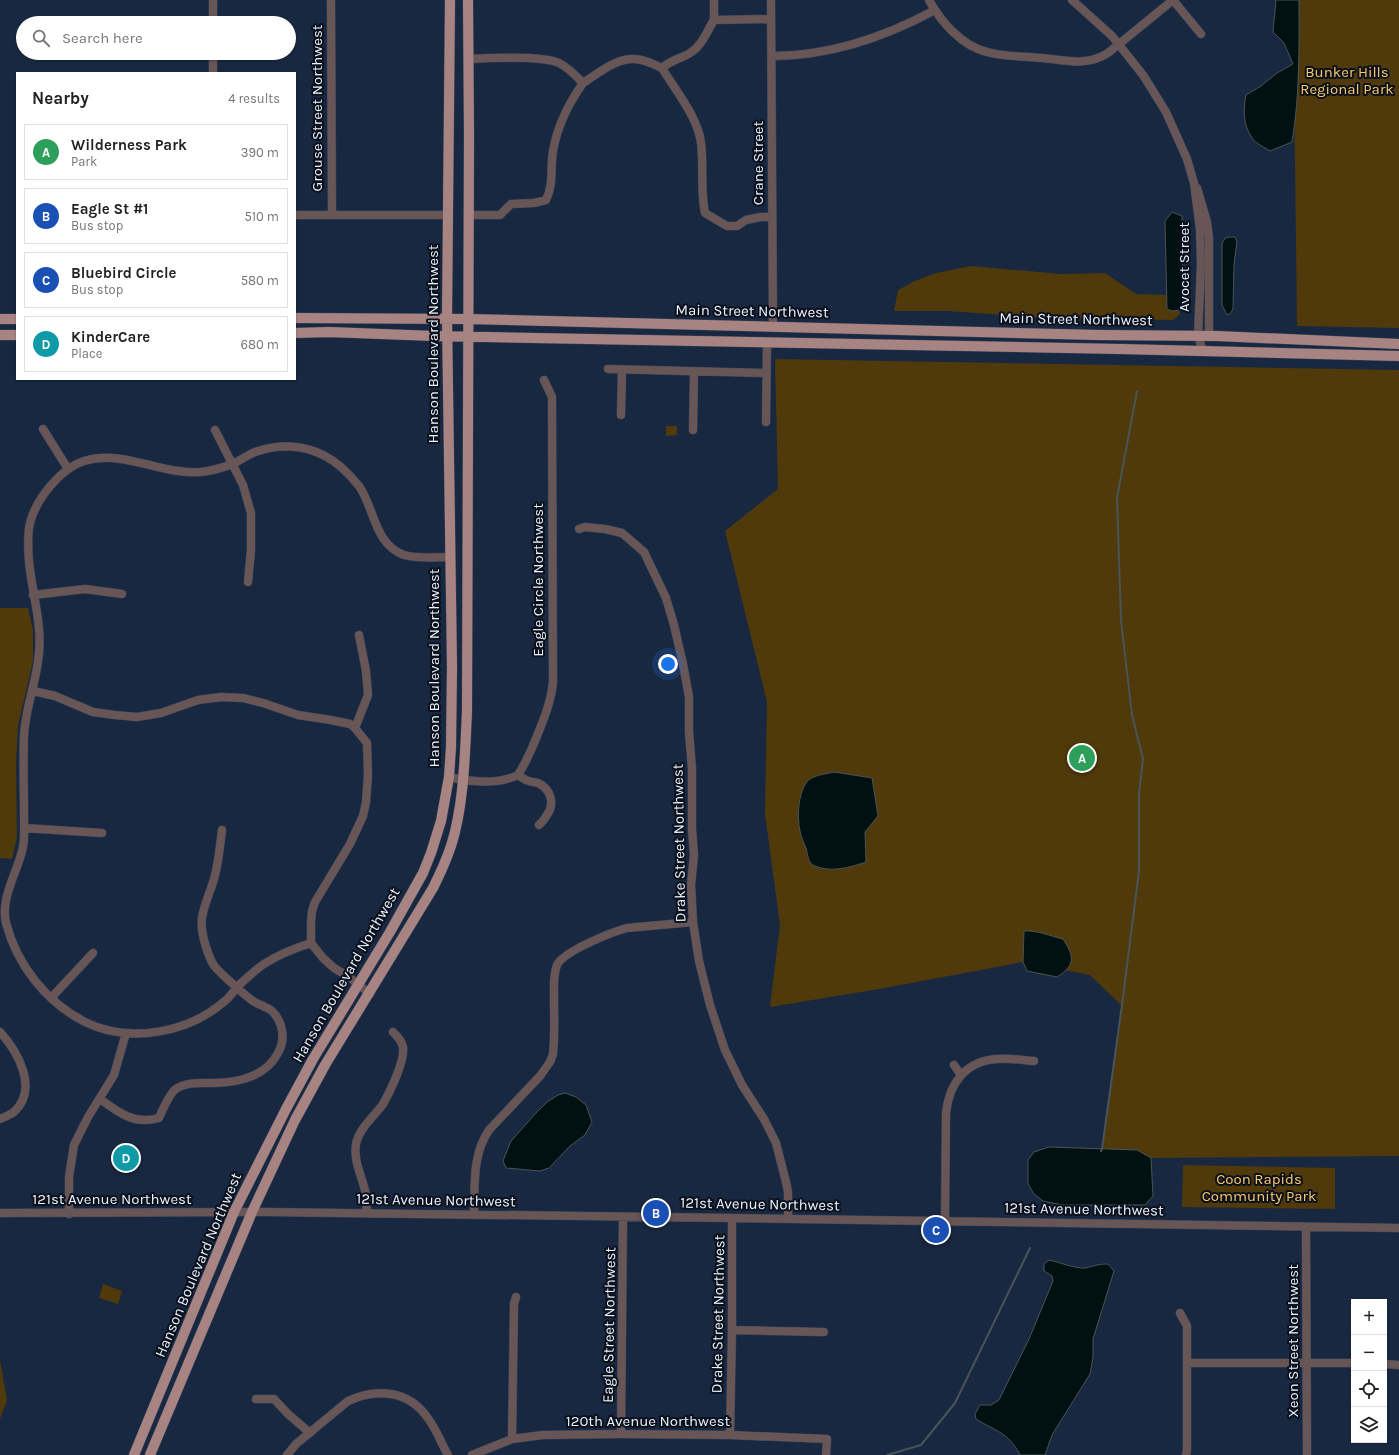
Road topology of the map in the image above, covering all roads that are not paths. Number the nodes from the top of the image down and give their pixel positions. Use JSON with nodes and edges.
{"nodes":[{"id":1,"x":213,"y":0,"type":"edge"},
{"id":2,"x":331,"y":0,"type":"edge"},
{"id":3,"x":450,"y":0,"type":"edge"},
{"id":4,"x":468,"y":0,"type":"edge"},
{"id":5,"x":714,"y":0,"type":"edge"},
{"id":6,"x":771,"y":0,"type":"edge"},
{"id":7,"x":929,"y":0,"type":"edge"},
{"id":8,"x":1072,"y":0,"type":"edge"},
{"id":9,"x":1173,"y":0,"type":"edge"},
{"id":10,"x":935,"y":10,"type":"junction"},
{"id":11,"x":213,"y":16,"type":"edge"},
{"id":12,"x":771,"y":19,"type":"junction"},
{"id":13,"x":714,"y":20,"type":"junction"},
{"id":14,"x":1201,"y":34,"type":"dead end"},
{"id":15,"x":1119,"y":44,"type":"junction"},
{"id":16,"x":772,"y":56,"type":"junction"},
{"id":17,"x":469,"y":59,"type":"junction"},
{"id":18,"x":213,"y":60,"type":"edge"},
{"id":19,"x":662,"y":68,"type":"junction"},
{"id":20,"x":213,"y":72,"type":"edge"},
{"id":21,"x":583,"y":83,"type":"junction"},
{"id":22,"x":296,"y":215,"type":"edge"},
{"id":23,"x":332,"y":215,"type":"junction"},
{"id":24,"x":448,"y":215,"type":"junction"},
{"id":25,"x":469,"y":215,"type":"junction"},
{"id":26,"x":772,"y":216,"type":"junction"},
{"id":27,"x":296,"y":318,"type":"edge"},
{"id":28,"x":447,"y":318,"type":"junction"},
{"id":29,"x":0,"y":319,"type":"edge"},
{"id":30,"x":16,"y":319,"type":"edge"},
{"id":31,"x":468,"y":319,"type":"junction"},
{"id":32,"x":773,"y":327,"type":"junction"},
{"id":33,"x":296,"y":333,"type":"edge"},
{"id":34,"x":0,"y":335,"type":"edge"},
{"id":35,"x":16,"y":335,"type":"edge"},
{"id":36,"x":447,"y":336,"type":"junction"},
{"id":37,"x":468,"y":336,"type":"junction"},
{"id":38,"x":1202,"y":338,"type":"junction"},
{"id":39,"x":766,"y":343,"type":"junction"},
{"id":40,"x":1399,"y":344,"type":"edge"},
{"id":41,"x":1121,"y":349,"type":"junction"},
{"id":42,"x":1203,"y":351,"type":"junction"},
{"id":43,"x":1399,"y":356,"type":"edge"},
{"id":44,"x":608,"y":369,"type":"dead end"},
{"id":45,"x":622,"y":370,"type":"junction"},
{"id":46,"x":694,"y":371,"type":"junction"},
{"id":47,"x":766,"y":373,"type":"junction"},
{"id":48,"x":544,"y":380,"type":"dead end"},
{"id":49,"x":622,"y":415,"type":"dead end"},
{"id":50,"x":766,"y":422,"type":"dead end"},
{"id":51,"x":43,"y":429,"type":"dead end"},
{"id":52,"x":215,"y":430,"type":"dead end"},
{"id":53,"x":693,"y":430,"type":"dead end"},
{"id":54,"x":232,"y":464,"type":"junction"},
{"id":55,"x":68,"y":469,"type":"junction"},
{"id":56,"x":579,"y":529,"type":"dead end"},
{"id":57,"x":450,"y":557,"type":"junction"},
{"id":58,"x":248,"y":582,"type":"dead end"},
{"id":59,"x":122,"y":594,"type":"dead end"},
{"id":60,"x":33,"y":595,"type":"junction"},
{"id":61,"x":359,"y":635,"type":"dead end"},
{"id":62,"x":32,"y":691,"type":"junction"},
{"id":63,"x":355,"y":728,"type":"junction"},
{"id":64,"x":518,"y":775,"type":"junction"},
{"id":65,"x":449,"y":777,"type":"junction"},
{"id":66,"x":463,"y":780,"type":"junction"},
{"id":67,"x":539,"y":825,"type":"dead end"},
{"id":68,"x":24,"y":828,"type":"junction"},
{"id":69,"x":222,"y":830,"type":"dead end"},
{"id":70,"x":102,"y":833,"type":"dead end"},
{"id":71,"x":2,"y":905,"type":"edge"},
{"id":72,"x":693,"y":922,"type":"junction"},
{"id":73,"x":311,"y":942,"type":"junction"},
{"id":74,"x":93,"y":953,"type":"dead end"},
{"id":75,"x":358,"y":985,"type":"junction"},
{"id":76,"x":238,"y":987,"type":"junction"},
{"id":77,"x":370,"y":994,"type":"junction"},
{"id":78,"x":51,"y":998,"type":"junction"},
{"id":79,"x":0,"y":1032,"type":"edge"},
{"id":80,"x":393,"y":1032,"type":"dead end"},
{"id":81,"x":126,"y":1033,"type":"junction"},
{"id":82,"x":1034,"y":1061,"type":"dead end"},
{"id":83,"x":954,"y":1065,"type":"dead end"},
{"id":84,"x":961,"y":1075,"type":"junction"},
{"id":85,"x":100,"y":1099,"type":"junction"},
{"id":86,"x":0,"y":1119,"type":"edge"},
{"id":87,"x":234,"y":1212,"type":"junction"},
{"id":88,"x":252,"y":1212,"type":"junction"},
{"id":89,"x":0,"y":1213,"type":"edge"},
{"id":90,"x":366,"y":1213,"type":"junction"},
{"id":91,"x":69,"y":1214,"type":"junction"},
{"id":92,"x":474,"y":1214,"type":"junction"},
{"id":93,"x":623,"y":1217,"type":"junction"},
{"id":94,"x":732,"y":1218,"type":"junction"},
{"id":95,"x":788,"y":1219,"type":"junction"},
{"id":96,"x":945,"y":1221,"type":"junction"},
{"id":97,"x":1306,"y":1227,"type":"junction"},
{"id":98,"x":1399,"y":1228,"type":"edge"},
{"id":99,"x":516,"y":1297,"type":"dead end"},
{"id":100,"x":1180,"y":1313,"type":"dead end"},
{"id":101,"x":732,"y":1330,"type":"junction"},
{"id":102,"x":824,"y":1332,"type":"dead end"},
{"id":103,"x":1188,"y":1363,"type":"junction"},
{"id":104,"x":1306,"y":1363,"type":"junction"},
{"id":105,"x":1351,"y":1363,"type":"edge"},
{"id":106,"x":1387,"y":1364,"type":"edge"},
{"id":107,"x":1399,"y":1365,"type":"edge"},
{"id":108,"x":158,"y":1399,"type":"junction"},
{"id":109,"x":256,"y":1399,"type":"dead end"},
{"id":110,"x":310,"y":1433,"type":"junction"},
{"id":111,"x":621,"y":1434,"type":"junction"},
{"id":112,"x":730,"y":1436,"type":"junction"},
{"id":113,"x":512,"y":1439,"type":"junction"},
{"id":114,"x":134,"y":1455,"type":"edge"},
{"id":115,"x":139,"y":1455,"type":"edge"},
{"id":116,"x":150,"y":1455,"type":"edge"},
{"id":117,"x":287,"y":1455,"type":"edge"},
{"id":118,"x":448,"y":1455,"type":"edge"},
{"id":119,"x":472,"y":1455,"type":"edge"},
{"id":120,"x":826,"y":1455,"type":"edge"},
{"id":121,"x":1186,"y":1455,"type":"edge"},
{"id":122,"x":1307,"y":1455,"type":"edge"}],
"edges":[{"from":1,"to":11,"type":"street"},
{"from":2,"to":23,"type":"street","name":"Grouse Street Northwest"},
{"from":3,"to":24,"type":"main road","name":"Hanson Boulevard Northwest"},
{"from":4,"to":17,"type":"main road","name":"Hanson Boulevard Northwest"},
{"from":5,"to":13,"type":"street"},
{"from":6,"to":12,"type":"street","name":"Crane Street"},
{"from":7,"to":10,"type":"street"},
{"from":8,"to":15,"type":"street","name":"Avocet Street"},
{"from":9,"to":14,"type":"street"},
{"from":9,"to":15,"type":"street"},
{"from":10,"to":15,"type":"street"},
{"from":10,"to":16,"type":"street"},
{"from":12,"to":13,"type":"street"},
{"from":12,"to":16,"type":"street","name":"Crane Street"},
{"from":13,"to":19,"type":"street"},
{"from":15,"to":38,"type":"street","name":"Avocet Street"},
{"from":16,"to":26,"type":"street","name":"Crane Street"},
{"from":17,"to":21,"type":"street"},
{"from":17,"to":25,"type":"main road","name":"Hanson Boulevard Northwest"},
{"from":18,"to":20,"type":"street"},
{"from":19,"to":21,"type":"street"},
{"from":19,"to":26,"type":"street"},
{"from":21,"to":25,"type":"street"},
{"from":22,"to":23,"type":"street"},
{"from":23,"to":24,"type":"street"},
{"from":24,"to":28,"type":"main road","name":"Hanson Boulevard Northwest"},
{"from":25,"to":31,"type":"main road","name":"Hanson Boulevard Northwest"},
{"from":26,"to":32,"type":"street","name":"Crane Street"},
{"from":27,"to":28,"type":"main road","name":"Main Street Northwest"},
{"from":28,"to":31,"type":"main road","name":"Main Street Northwest"},
{"from":28,"to":36,"type":"main road","name":"Hanson Boulevard Northwest"},
{"from":29,"to":30,"type":"main road"},
{"from":31,"to":32,"type":"main road","name":"Main Street Northwest"},
{"from":31,"to":37,"type":"main road","name":"Hanson Boulevard Northwest"},
{"from":32,"to":38,"type":"main road","name":"Main Street Northwest"},
{"from":33,"to":36,"type":"main road","name":"Main Street Northwest"},
{"from":34,"to":35,"type":"main road"},
{"from":36,"to":37,"type":"main road","name":"Main Street Northwest"},
{"from":36,"to":57,"type":"main road","name":"Hanson Boulevard Northwest"},
{"from":37,"to":39,"type":"main road","name":"Main Street Northwest"},
{"from":37,"to":66,"type":"main road","name":"Hanson Boulevard Northwest"},
{"from":38,"to":40,"type":"main road","name":"Main Street Northwest"},
{"from":38,"to":41,"type":"main road","name":"Main Street Northwest"},
{"from":38,"to":42,"type":"street","name":"Avocet Street"},
{"from":39,"to":41,"type":"main road","name":"Main Street Northwest"},
{"from":39,"to":47,"type":"street"},
{"from":41,"to":42,"type":"main road","name":"Main Street Northwest"},
{"from":42,"to":43,"type":"main road","name":"Main Street Northwest"},
{"from":44,"to":45,"type":"street"},
{"from":45,"to":46,"type":"street"},
{"from":45,"to":49,"type":"street"},
{"from":46,"to":47,"type":"street"},
{"from":46,"to":53,"type":"street"},
{"from":47,"to":50,"type":"street"},
{"from":48,"to":64,"type":"street","name":"Eagle Circle Northwest"},
{"from":51,"to":55,"type":"street"},
{"from":52,"to":54,"type":"street"},
{"from":54,"to":55,"type":"street"},
{"from":54,"to":57,"type":"street"},
{"from":54,"to":58,"type":"street"},
{"from":55,"to":60,"type":"street"},
{"from":56,"to":72,"type":"street","name":"Drake Street Northwest"},
{"from":57,"to":65,"type":"main road","name":"Hanson Boulevard Northwest"},
{"from":59,"to":60,"type":"street"},
{"from":60,"to":62,"type":"street"},
{"from":61,"to":63,"type":"street"},
{"from":62,"to":63,"type":"street"},
{"from":62,"to":68,"type":"street"},
{"from":63,"to":73,"type":"street"},
{"from":64,"to":66,"type":"street"},
{"from":64,"to":67,"type":"street"},
{"from":65,"to":66,"type":"street"},
{"from":65,"to":75,"type":"main road","name":"Hanson Boulevard Northwest"},
{"from":66,"to":77,"type":"main road","name":"Hanson Boulevard Northwest"},
{"from":68,"to":70,"type":"street"},
{"from":68,"to":71,"type":"street"},
{"from":69,"to":76,"type":"street"},
{"from":71,"to":78,"type":"street"},
{"from":72,"to":92,"type":"street"},
{"from":72,"to":95,"type":"street","name":"Drake Street Northwest"},
{"from":73,"to":75,"type":"street"},
{"from":73,"to":76,"type":"street"},
{"from":74,"to":78,"type":"street"},
{"from":75,"to":77,"type":"street"},
{"from":75,"to":87,"type":"main road","name":"Hanson Boulevard Northwest"},
{"from":76,"to":81,"type":"street"},
{"from":76,"to":85,"type":"street"},
{"from":77,"to":88,"type":"main road","name":"Hanson Boulevard Northwest"},
{"from":78,"to":81,"type":"street"},
{"from":79,"to":86,"type":"street"},
{"from":80,"to":90,"type":"street"},
{"from":81,"to":85,"type":"street"},
{"from":82,"to":84,"type":"street"},
{"from":83,"to":84,"type":"street"},
{"from":84,"to":96,"type":"street"},
{"from":85,"to":91,"type":"street"},
{"from":87,"to":88,"type":"street","name":"121st Avenue Northwest"},
{"from":87,"to":91,"type":"street","name":"121st Avenue Northwest"},
{"from":87,"to":108,"type":"main road","name":"Hanson Boulevard Northwest"},
{"from":88,"to":90,"type":"street","name":"121st Avenue Northwest"},
{"from":88,"to":116,"type":"main road","name":"Hanson Boulevard Northwest"},
{"from":89,"to":91,"type":"street","name":"121st Avenue Northwest"},
{"from":90,"to":92,"type":"street","name":"121st Avenue Northwest"},
{"from":92,"to":93,"type":"street","name":"121st Avenue Northwest"},
{"from":93,"to":94,"type":"street","name":"121st Avenue Northwest"},
{"from":93,"to":111,"type":"street","name":"Eagle Street Northwest"},
{"from":94,"to":95,"type":"street","name":"121st Avenue Northwest"},
{"from":94,"to":101,"type":"street","name":"Drake Street Northwest"},
{"from":95,"to":96,"type":"street","name":"121st Avenue Northwest"},
{"from":96,"to":97,"type":"street","name":"121st Avenue Northwest"},
{"from":97,"to":98,"type":"street","name":"121st Avenue Northwest"},
{"from":97,"to":104,"type":"street","name":"Xeon Street Northwest"},
{"from":99,"to":113,"type":"street"},
{"from":100,"to":103,"type":"street"},
{"from":101,"to":102,"type":"street"},
{"from":101,"to":112,"type":"street","name":"Drake Street Northwest"},
{"from":103,"to":104,"type":"street"},
{"from":103,"to":121,"type":"street"},
{"from":104,"to":105,"type":"street"},
{"from":104,"to":122,"type":"street","name":"Xeon Street Northwest"},
{"from":106,"to":107,"type":"street"},
{"from":108,"to":114,"type":"main road","name":"Hanson Boulevard Northwest"},
{"from":108,"to":115,"type":"main road"},
{"from":109,"to":110,"type":"street"},
{"from":110,"to":117,"type":"street"},
{"from":110,"to":118,"type":"street"},
{"from":111,"to":112,"type":"street","name":"120th Avenue Northwest"},
{"from":111,"to":113,"type":"street","name":"120th Avenue Northwest"},
{"from":112,"to":120,"type":"street","name":"120th Avenue Northwest"},
{"from":113,"to":119,"type":"street","name":"120th Avenue Northwest"}]}
